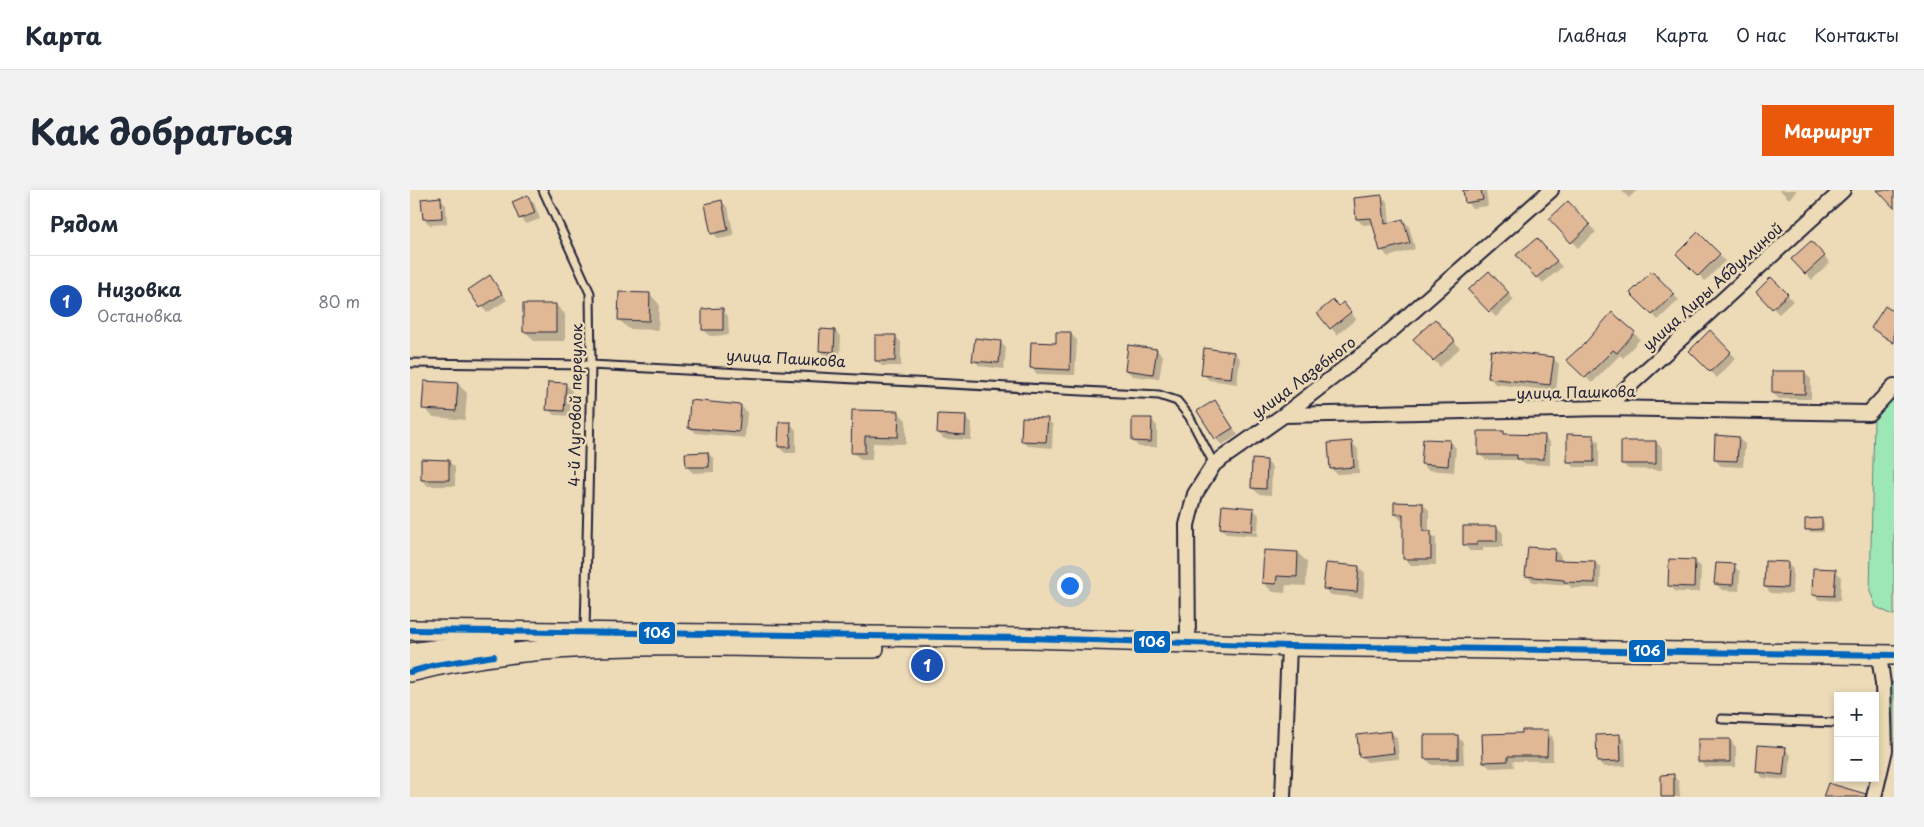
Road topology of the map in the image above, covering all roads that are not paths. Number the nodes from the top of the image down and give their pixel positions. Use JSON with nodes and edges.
{"nodes":[{"id":1,"x":543,"y":190,"type":"edge"},
{"id":2,"x":1551,"y":190,"type":"edge"},
{"id":3,"x":1843,"y":190,"type":"edge"},
{"id":4,"x":410,"y":363,"type":"edge"},
{"id":5,"x":591,"y":365,"type":"junction"},
{"id":6,"x":1894,"y":386,"type":"edge"},
{"id":7,"x":1605,"y":408,"type":"junction"},
{"id":8,"x":1284,"y":415,"type":"junction"},
{"id":9,"x":1214,"y":464,"type":"junction"},
{"id":10,"x":410,"y":630,"type":"edge"},
{"id":11,"x":585,"y":632,"type":"junction"},
{"id":12,"x":1188,"y":644,"type":"junction"},
{"id":13,"x":1289,"y":646,"type":"junction"},
{"id":14,"x":410,"y":653,"type":"edge"},
{"id":15,"x":1886,"y":655,"type":"edge"},
{"id":16,"x":410,"y":672,"type":"edge"},
{"id":17,"x":1880,"y":712,"type":"edge"},
{"id":18,"x":1722,"y":719,"type":"dead end"},
{"id":19,"x":1834,"y":723,"type":"edge"},
{"id":20,"x":1890,"y":751,"type":"edge"},
{"id":21,"x":1283,"y":797,"type":"edge"},
{"id":22,"x":1874,"y":797,"type":"edge"}],
"edges":[{"from":1,"to":5,"type":"lane","name":"4-й Луговой переулок"},
{"from":2,"to":8,"type":"street","name":"улица Лазебного"},
{"from":3,"to":7,"type":"street","name":"улица Лиры Абдуллиной"},
{"from":4,"to":5,"type":"lane","name":"улица Пашкова"},
{"from":5,"to":9,"type":"lane","name":"улица Пашкова"},
{"from":5,"to":11,"type":"lane","name":"4-й Луговой переулок"},
{"from":6,"to":7,"type":"street","name":"улица Пашкова"},
{"from":7,"to":8,"type":"street","name":"улица Пашкова"},
{"from":8,"to":9,"type":"street","name":"улица Лазебного"},
{"from":9,"to":12,"type":"street","name":"улица Лазебного"},
{"from":10,"to":11,"type":"main road"},
{"from":11,"to":12,"type":"main road"},
{"from":11,"to":14,"type":"main road"},
{"from":12,"to":13,"type":"main road"},
{"from":12,"to":16,"type":"main road"},
{"from":13,"to":15,"type":"main road"},
{"from":13,"to":21,"type":"street"},
{"from":15,"to":17,"type":"street"},
{"from":17,"to":20,"type":"street"},
{"from":18,"to":19,"type":"lane"},
{"from":20,"to":22,"type":"street"}]}
